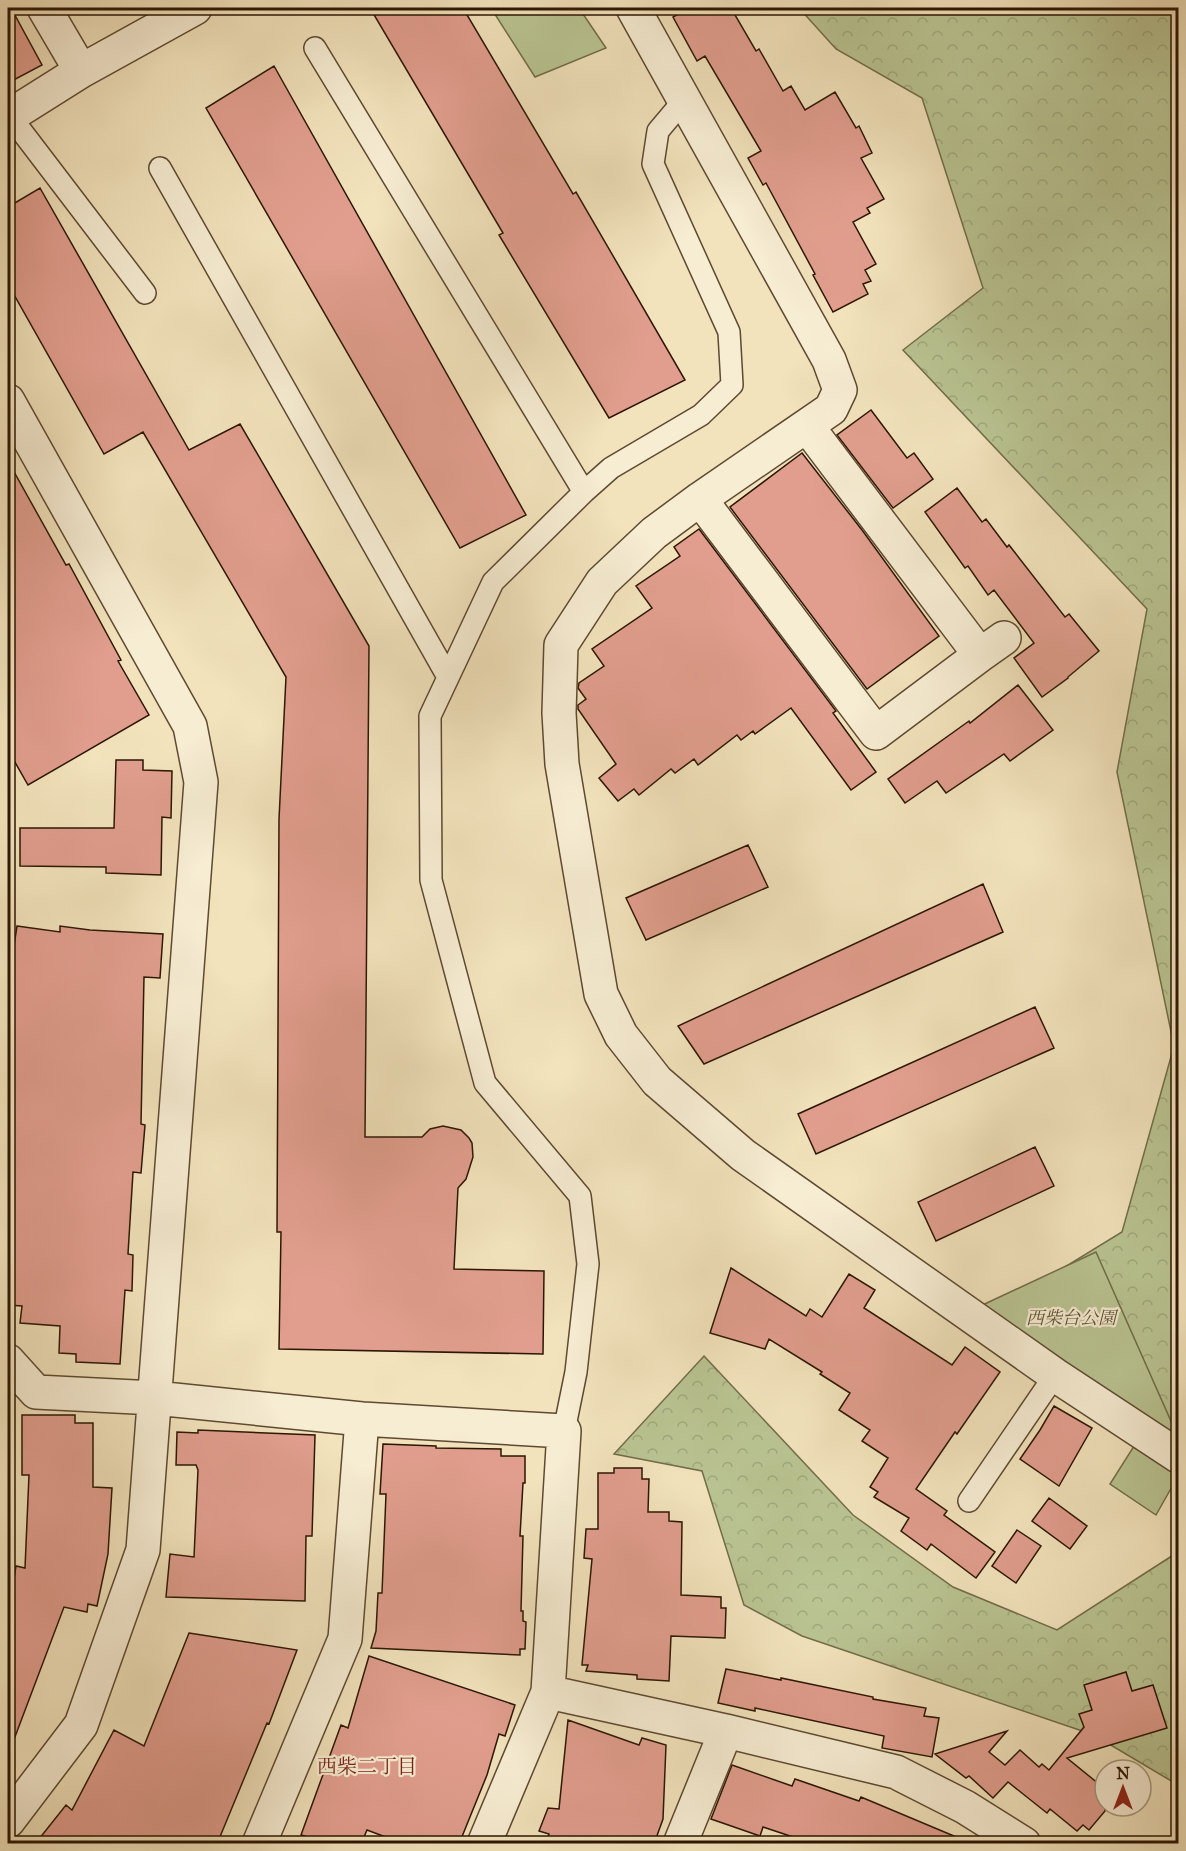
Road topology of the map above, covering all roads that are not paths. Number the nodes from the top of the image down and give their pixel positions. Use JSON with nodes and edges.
{"nodes":[{"id":1,"x":44,"y":8,"type":"edge"},
{"id":2,"x":195,"y":8,"type":"edge"},
{"id":3,"x":633,"y":8,"type":"edge"},
{"id":4,"x":315,"y":48,"type":"dead end"},
{"id":5,"x":81,"y":71,"type":"junction"},
{"id":6,"x":685,"y":99,"type":"junction"},
{"id":7,"x":9,"y":116,"type":"edge"},
{"id":8,"x":160,"y":168,"type":"dead end"},
{"id":9,"x":145,"y":293,"type":"dead end"},
{"id":10,"x":8,"y":401,"type":"edge"},
{"id":11,"x":807,"y":426,"type":"junction"},
{"id":12,"x":584,"y":492,"type":"junction"},
{"id":13,"x":700,"y":499,"type":"junction"},
{"id":14,"x":448,"y":677,"type":"junction"},
{"id":15,"x":8,"y":1361,"type":"edge"},
{"id":16,"x":1055,"y":1375,"type":"junction"},
{"id":17,"x":155,"y":1398,"type":"junction"},
{"id":18,"x":362,"y":1419,"type":"junction"},
{"id":19,"x":564,"y":1431,"type":"junction"},
{"id":20,"x":1179,"y":1456,"type":"edge"},
{"id":21,"x":969,"y":1501,"type":"dead end"},
{"id":22,"x":548,"y":1692,"type":"junction"},
{"id":23,"x":726,"y":1731,"type":"junction"},
{"id":24,"x":8,"y":1821,"type":"edge"},
{"id":25,"x":259,"y":1844,"type":"edge"},
{"id":26,"x":484,"y":1844,"type":"edge"},
{"id":27,"x":680,"y":1844,"type":"edge"},
{"id":28,"x":1024,"y":1844,"type":"edge"}],
"edges":[{"from":1,"to":5,"type":"street"},
{"from":2,"to":5,"type":"street"},
{"from":3,"to":6,"type":"street"},
{"from":4,"to":12,"type":"lane"},
{"from":5,"to":7,"type":"street"},
{"from":6,"to":11,"type":"street"},
{"from":6,"to":12,"type":"lane"},
{"from":7,"to":9,"type":"lane"},
{"from":8,"to":14,"type":"lane"},
{"from":10,"to":17,"type":"street"},
{"from":11,"to":13,"type":"street"},
{"from":11,"to":13,"type":"street"},
{"from":12,"to":14,"type":"lane"},
{"from":13,"to":16,"type":"street"},
{"from":14,"to":19,"type":"lane"},
{"from":15,"to":17,"type":"street"},
{"from":16,"to":20,"type":"street"},
{"from":16,"to":21,"type":"lane"},
{"from":17,"to":18,"type":"street"},
{"from":17,"to":24,"type":"street"},
{"from":18,"to":19,"type":"street"},
{"from":18,"to":25,"type":"street"},
{"from":19,"to":22,"type":"street"},
{"from":22,"to":23,"type":"street"},
{"from":22,"to":26,"type":"street"},
{"from":23,"to":27,"type":"street"},
{"from":23,"to":28,"type":"street"}]}
